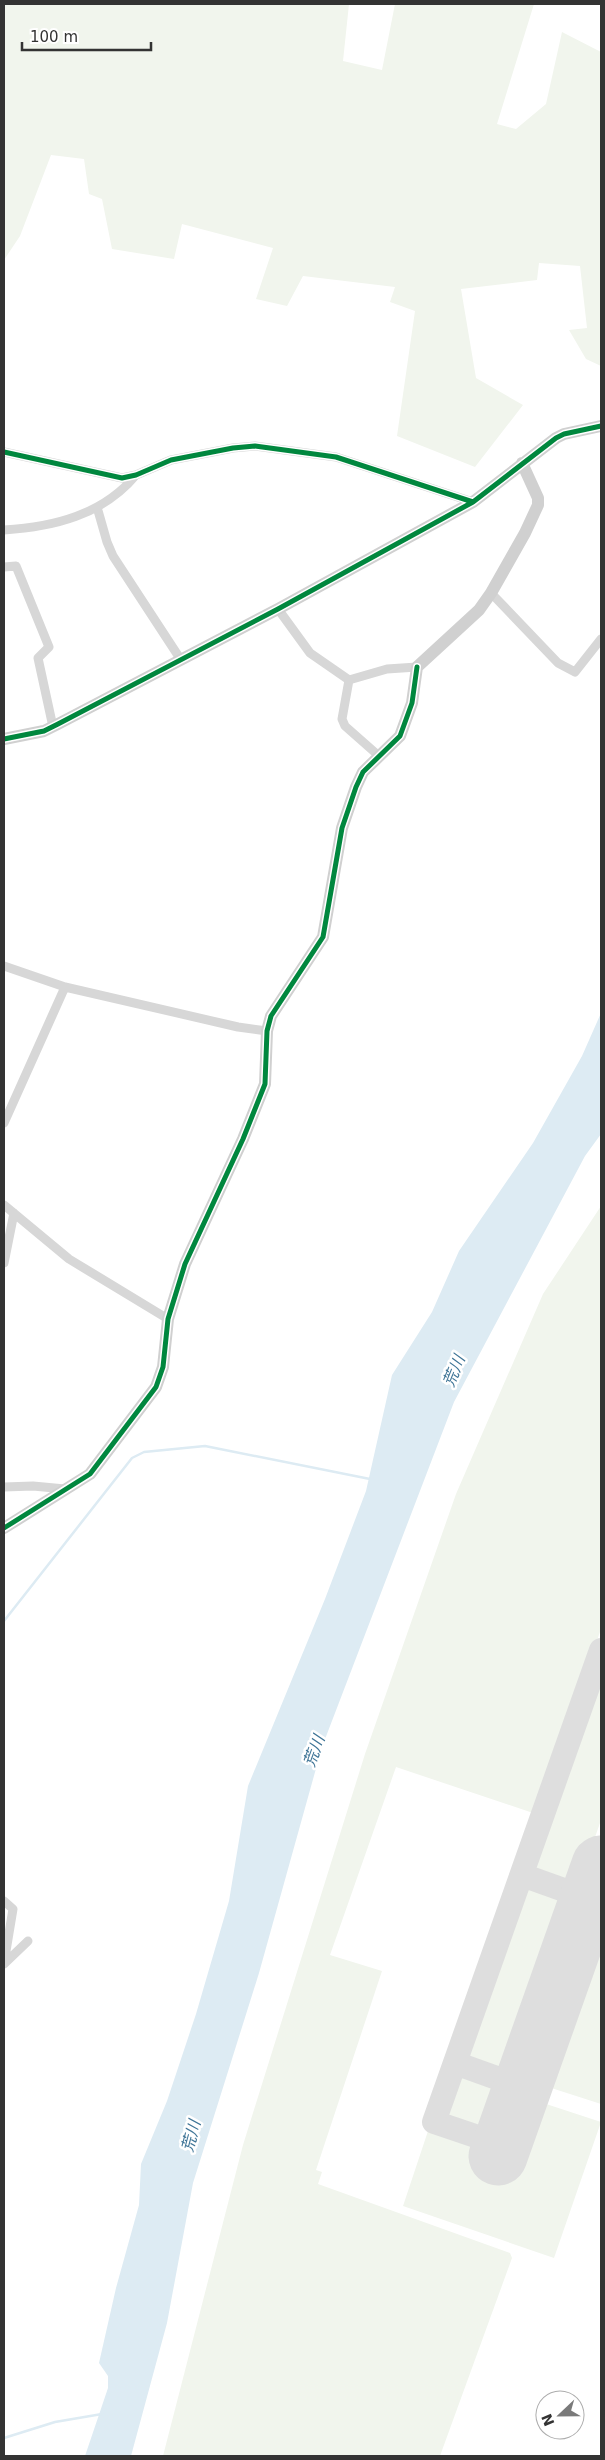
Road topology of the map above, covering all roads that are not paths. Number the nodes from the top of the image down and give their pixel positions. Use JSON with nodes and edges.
{"nodes":[{"id":1,"x":601,"y":426,"type":"edge"},
{"id":2,"x":4,"y":452,"type":"edge"},
{"id":3,"x":522,"y":463,"type":"junction"},
{"id":4,"x":136,"y":475,"type":"junction"},
{"id":5,"x":473,"y":502,"type":"junction"},
{"id":6,"x":97,"y":507,"type":"junction"},
{"id":7,"x":4,"y":530,"type":"edge"},
{"id":8,"x":4,"y":567,"type":"edge"},
{"id":9,"x":491,"y":593,"type":"junction"},
{"id":10,"x":278,"y":609,"type":"junction"},
{"id":11,"x":601,"y":639,"type":"edge"},
{"id":12,"x":181,"y":660,"type":"junction"},
{"id":13,"x":417,"y":667,"type":"junction"},
{"id":14,"x":349,"y":680,"type":"junction"},
{"id":15,"x":53,"y":727,"type":"junction"},
{"id":16,"x":4,"y":739,"type":"edge"},
{"id":17,"x":379,"y":756,"type":"junction"},
{"id":18,"x":4,"y":966,"type":"edge"},
{"id":19,"x":65,"y":987,"type":"junction"},
{"id":20,"x":266,"y":1031,"type":"junction"},
{"id":21,"x":4,"y":1123,"type":"edge"},
{"id":22,"x":4,"y":1205,"type":"edge"},
{"id":23,"x":14,"y":1213,"type":"junction"},
{"id":24,"x":4,"y":1263,"type":"edge"},
{"id":25,"x":168,"y":1319,"type":"junction"},
{"id":26,"x":4,"y":1487,"type":"edge"},
{"id":27,"x":65,"y":1490,"type":"junction"},
{"id":28,"x":4,"y":1528,"type":"edge"},
{"id":29,"x":4,"y":1901,"type":"edge"},
{"id":30,"x":28,"y":1941,"type":"dead end"},
{"id":31,"x":4,"y":1964,"type":"edge"}],
"edges":[{"from":1,"to":3,"type":"street"},
{"from":2,"to":4,"type":"street"},
{"from":3,"to":5,"type":"street"},
{"from":3,"to":9,"type":"street"},
{"from":4,"to":5,"type":"street"},
{"from":4,"to":6,"type":"street"},
{"from":5,"to":10,"type":"street"},
{"from":6,"to":7,"type":"street"},
{"from":6,"to":12,"type":"street"},
{"from":8,"to":15,"type":"street"},
{"from":9,"to":11,"type":"street"},
{"from":9,"to":13,"type":"street"},
{"from":10,"to":12,"type":"street"},
{"from":10,"to":14,"type":"street"},
{"from":12,"to":15,"type":"street"},
{"from":13,"to":14,"type":"street"},
{"from":13,"to":17,"type":"street"},
{"from":14,"to":17,"type":"street"},
{"from":15,"to":16,"type":"street"},
{"from":17,"to":20,"type":"street"},
{"from":18,"to":19,"type":"street"},
{"from":19,"to":20,"type":"street"},
{"from":19,"to":21,"type":"street"},
{"from":20,"to":25,"type":"street"},
{"from":22,"to":23,"type":"street"},
{"from":23,"to":24,"type":"street"},
{"from":23,"to":25,"type":"street"},
{"from":25,"to":27,"type":"street"},
{"from":26,"to":27,"type":"street"},
{"from":27,"to":28,"type":"street"},
{"from":29,"to":31,"type":"street"},
{"from":30,"to":31,"type":"street"}]}
